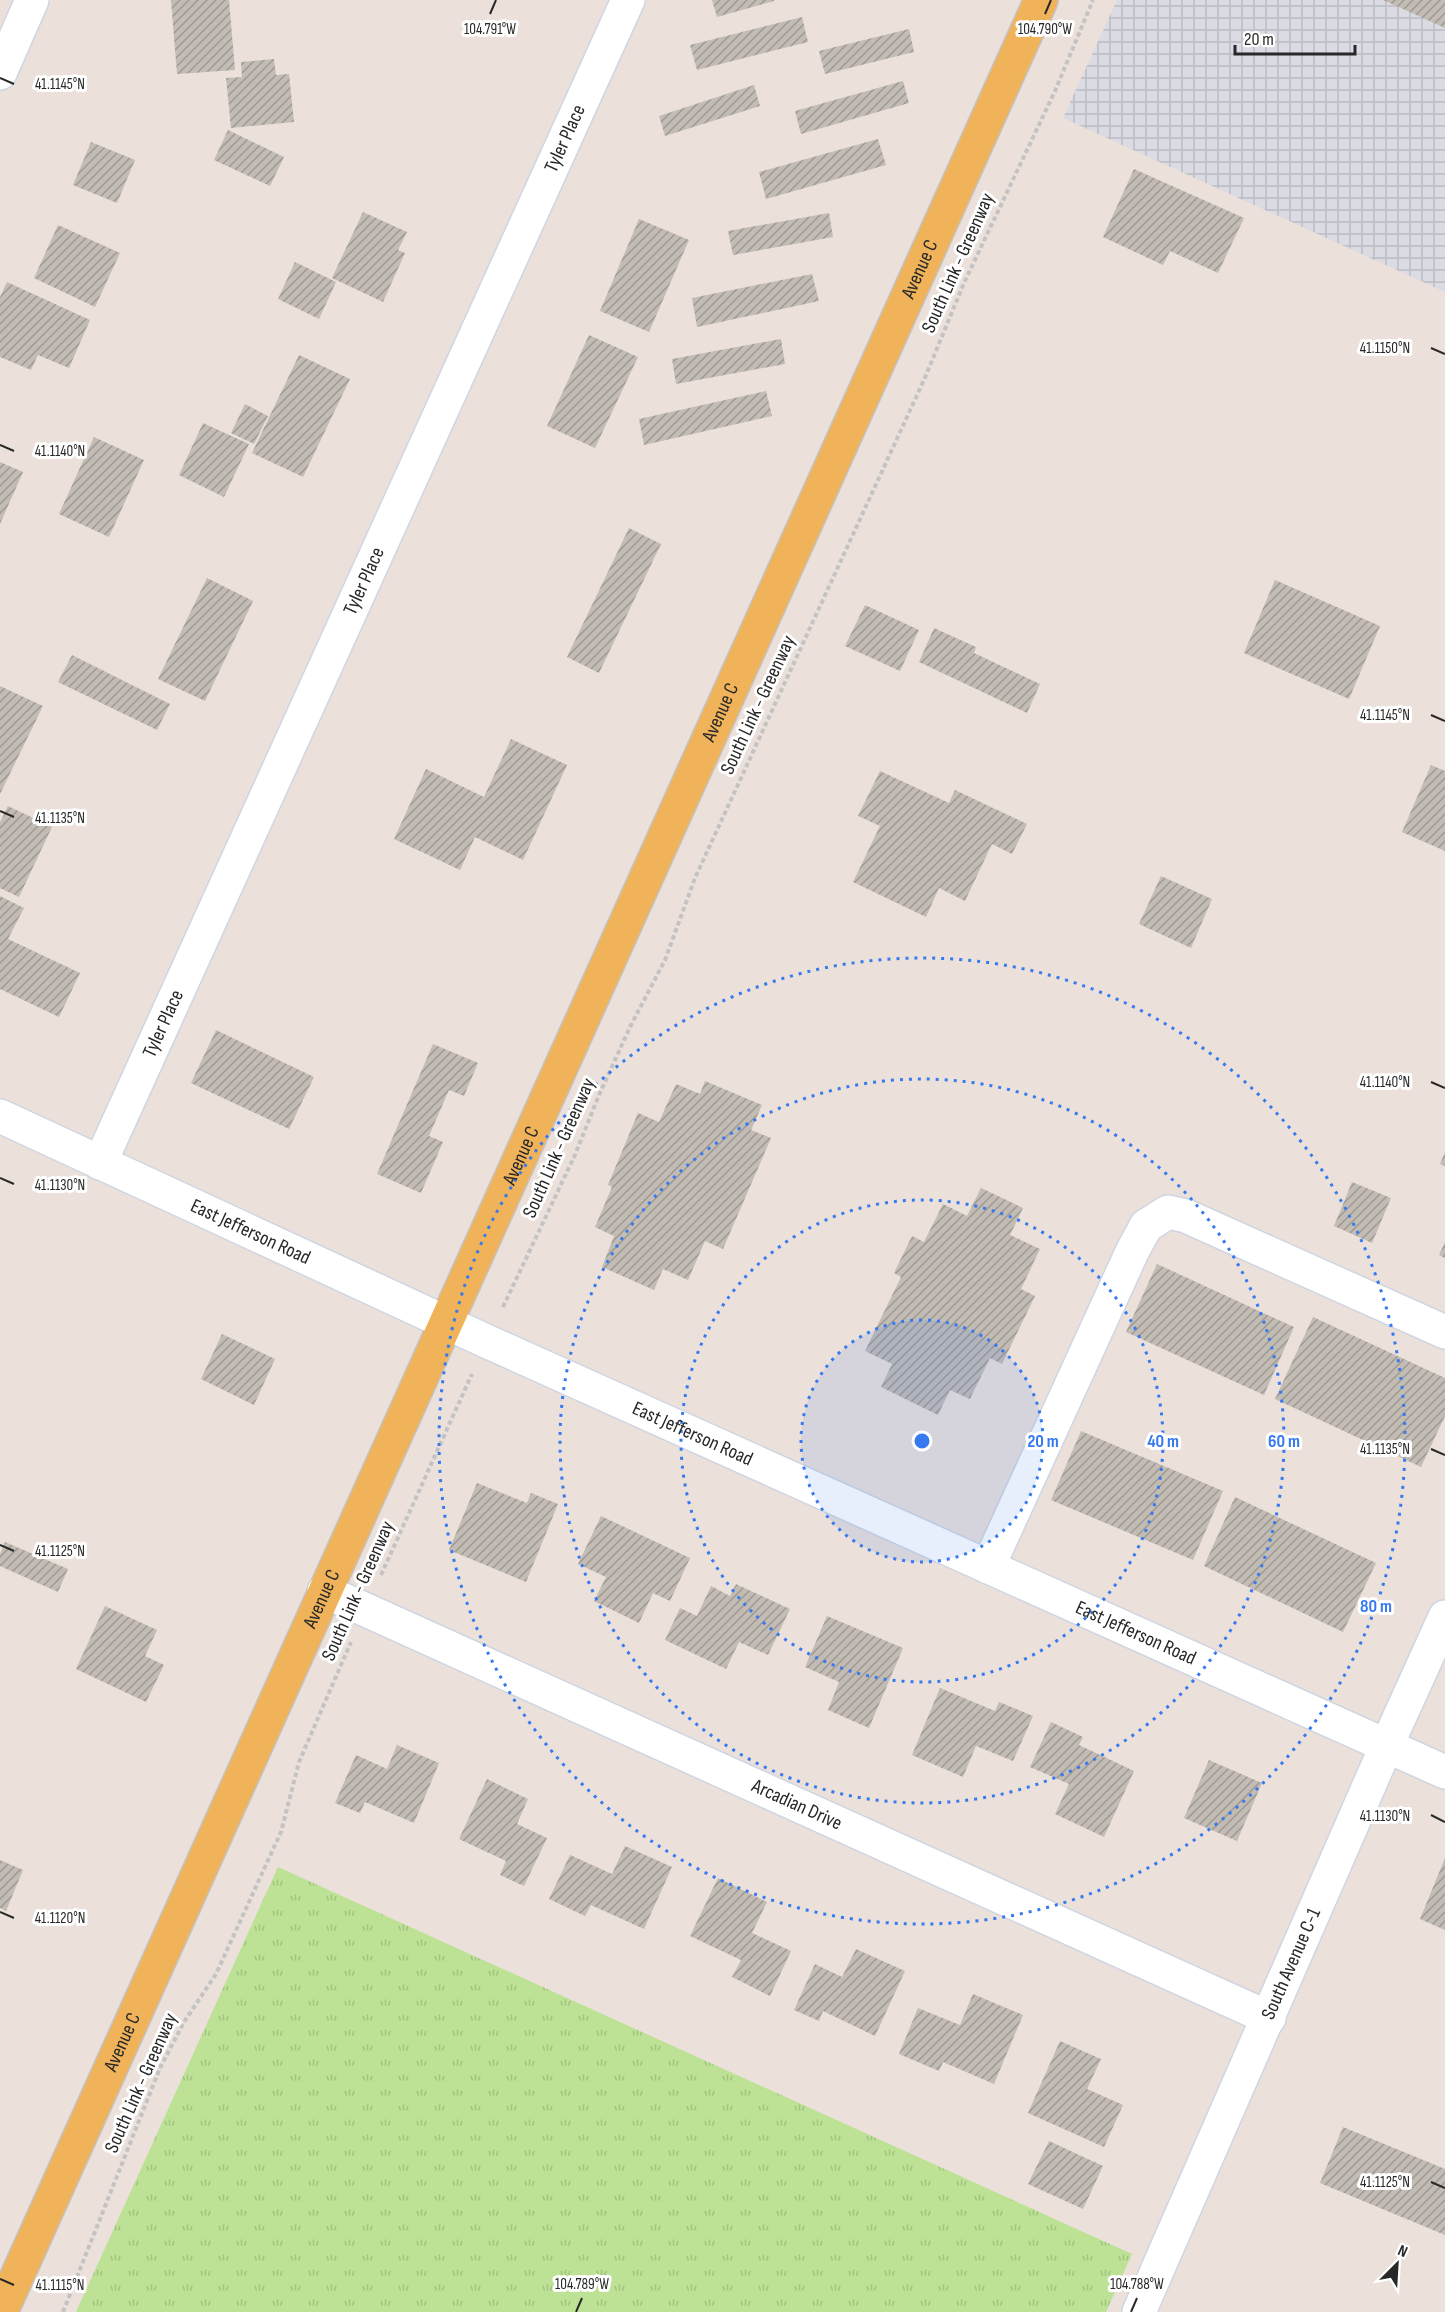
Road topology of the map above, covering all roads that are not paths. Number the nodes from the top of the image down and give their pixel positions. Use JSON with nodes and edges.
{"nodes":[{"id":1,"x":32,"y":0,"type":"edge"},
{"id":2,"x":628,"y":0,"type":"edge"},
{"id":3,"x":1041,"y":0,"type":"edge"},
{"id":4,"x":0,"y":73,"type":"edge"},
{"id":5,"x":0,"y":1116,"type":"edge"},
{"id":6,"x":100,"y":1163,"type":"junction"},
{"id":7,"x":446,"y":1322,"type":"junction"},
{"id":8,"x":1445,"y":1332,"type":"edge"},
{"id":9,"x":988,"y":1567,"type":"junction"},
{"id":10,"x":324,"y":1591,"type":"junction"},
{"id":11,"x":1445,"y":1617,"type":"edge"},
{"id":12,"x":1386,"y":1747,"type":"junction"},
{"id":13,"x":1445,"y":1772,"type":"edge"},
{"id":14,"x":1269,"y":2018,"type":"junction"},
{"id":15,"x":1,"y":2312,"type":"edge"},
{"id":16,"x":1139,"y":2312,"type":"edge"}],
"edges":[{"from":1,"to":4,"type":"street"},
{"from":2,"to":6,"type":"street","name":"Tyler Place"},
{"from":3,"to":7,"type":"main road","name":"Avenue C"},
{"from":5,"to":6,"type":"street","name":"East Jefferson Road"},
{"from":6,"to":7,"type":"street","name":"East Jefferson Road"},
{"from":7,"to":9,"type":"street","name":"East Jefferson Road"},
{"from":7,"to":10,"type":"main road","name":"Avenue C"},
{"from":8,"to":9,"type":"street"},
{"from":9,"to":12,"type":"street","name":"East Jefferson Road"},
{"from":10,"to":14,"type":"street","name":"Arcadian Drive"},
{"from":10,"to":15,"type":"main road","name":"Avenue C"},
{"from":11,"to":12,"type":"street","name":"South Avenue C-1"},
{"from":12,"to":13,"type":"street","name":"East Jefferson Road"},
{"from":12,"to":14,"type":"street","name":"South Avenue C-1"},
{"from":14,"to":16,"type":"street","name":"South Avenue C-1"}]}
